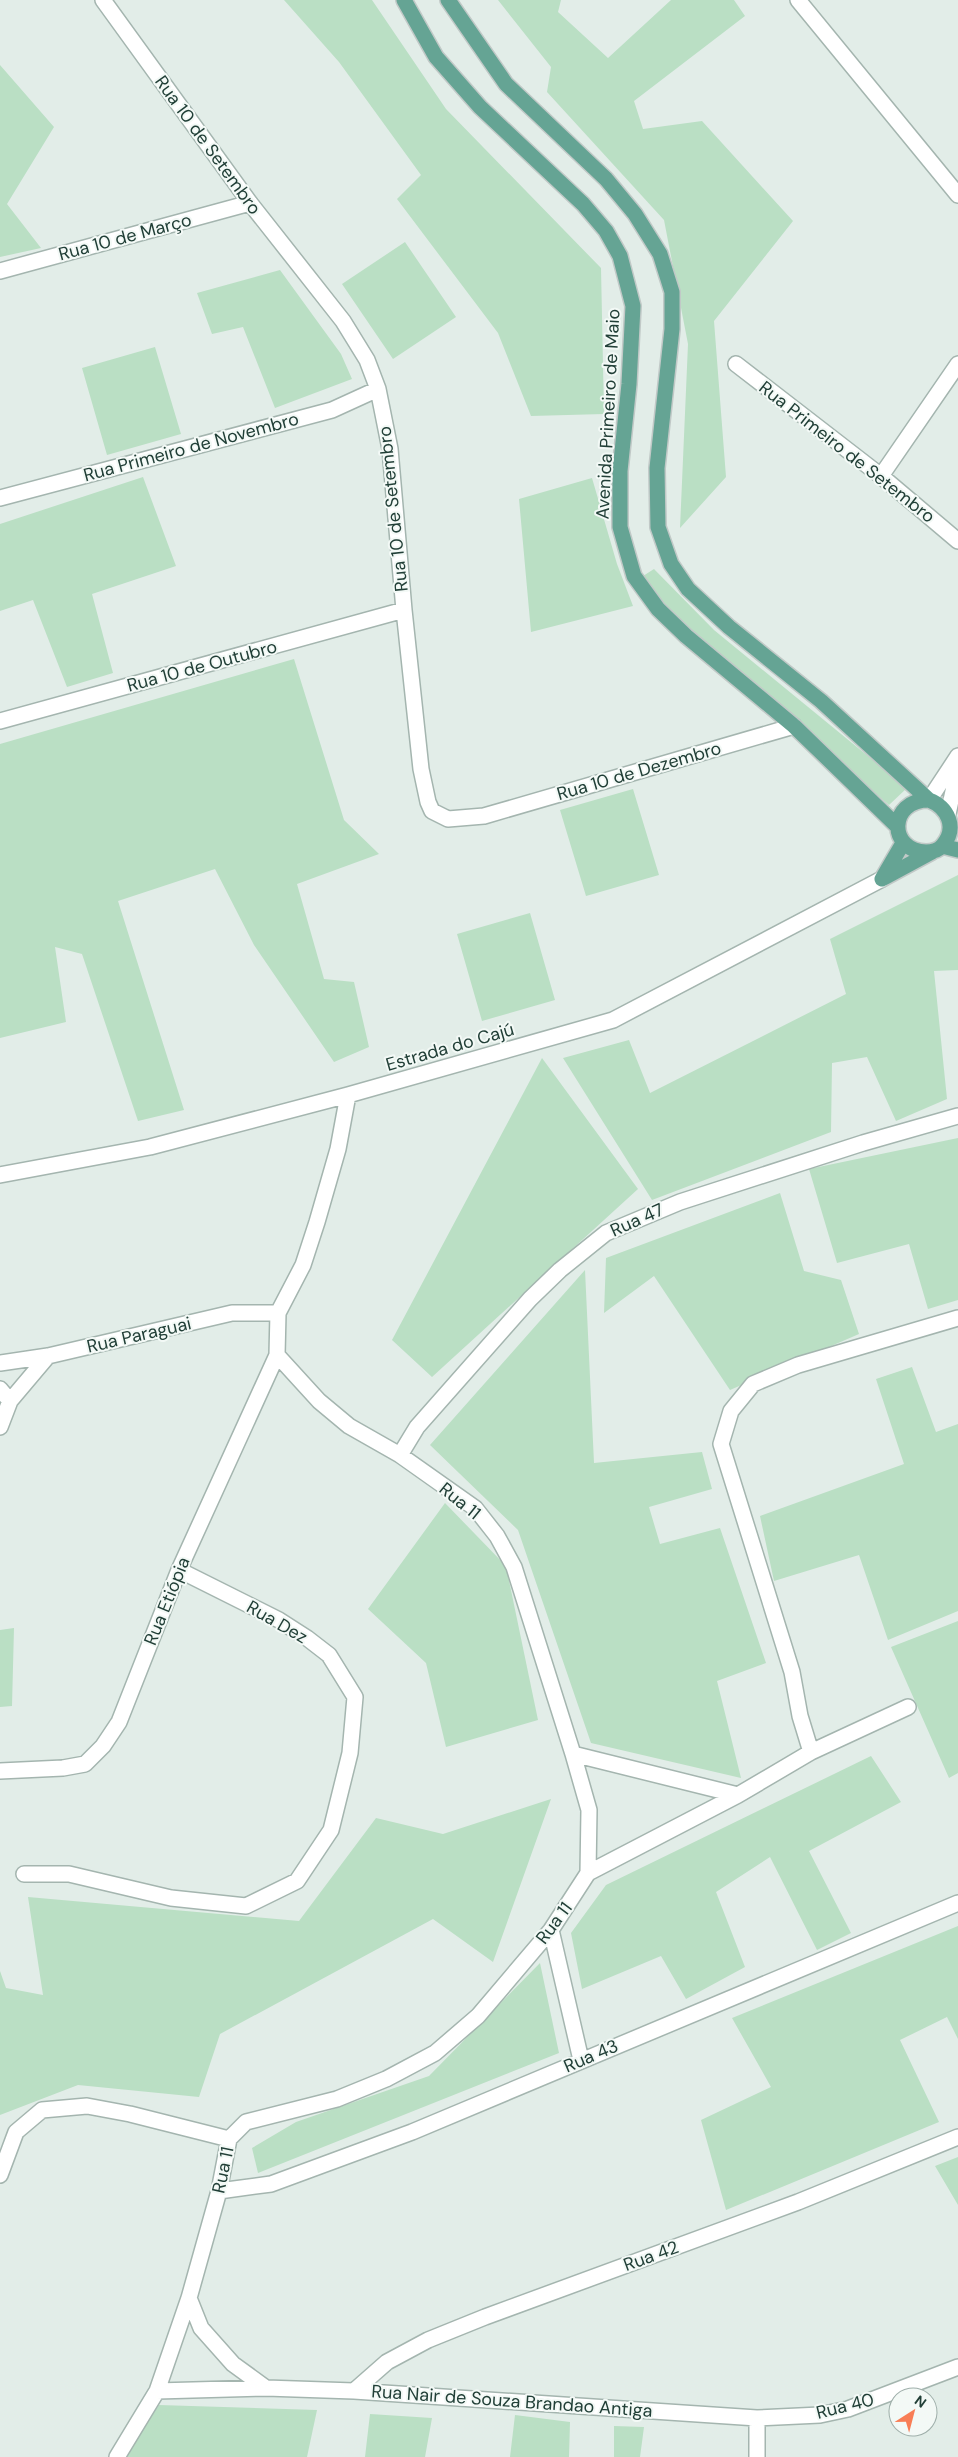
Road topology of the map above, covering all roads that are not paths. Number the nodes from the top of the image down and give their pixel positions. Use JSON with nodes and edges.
{"nodes":[{"id":1,"x":103,"y":0,"type":"edge"},
{"id":2,"x":404,"y":0,"type":"edge"},
{"id":3,"x":448,"y":0,"type":"edge"},
{"id":4,"x":798,"y":0,"type":"edge"},
{"id":5,"x":958,"y":195,"type":"edge"},
{"id":6,"x":250,"y":202,"type":"junction"},
{"id":7,"x":0,"y":271,"type":"edge"},
{"id":8,"x":736,"y":364,"type":"dead end"},
{"id":9,"x":958,"y":364,"type":"edge"},
{"id":10,"x":378,"y":389,"type":"junction"},
{"id":11,"x":881,"y":476,"type":"junction"},
{"id":12,"x":0,"y":498,"type":"edge"},
{"id":13,"x":958,"y":541,"type":"edge"},
{"id":14,"x":404,"y":610,"type":"junction"},
{"id":15,"x":0,"y":721,"type":"edge"},
{"id":16,"x":794,"y":726,"type":"junction"},
{"id":17,"x":958,"y":756,"type":"edge"},
{"id":18,"x":958,"y":768,"type":"edge"},
{"id":19,"x":928,"y":800,"type":"junction"},
{"id":20,"x":484,"y":816,"type":"joint"},
{"id":21,"x":953,"y":817,"type":"edge"},
{"id":22,"x":897,"y":826,"type":"junction"},
{"id":23,"x":903,"y":843,"type":"junction"},
{"id":24,"x":937,"y":849,"type":"junction"},
{"id":25,"x":958,"y":850,"type":"edge"},
{"id":26,"x":882,"y":879,"type":"junction"},
{"id":27,"x":348,"y":1095,"type":"junction"},
{"id":28,"x":958,"y":1116,"type":"edge"},
{"id":29,"x":0,"y":1175,"type":"edge"},
{"id":30,"x":278,"y":1313,"type":"junction"},
{"id":31,"x":958,"y":1318,"type":"edge"},
{"id":32,"x":277,"y":1355,"type":"junction"},
{"id":33,"x":48,"y":1356,"type":"junction"},
{"id":34,"x":0,"y":1363,"type":"edge"},
{"id":35,"x":0,"y":1389,"type":"edge"},
{"id":36,"x":10,"y":1401,"type":"junction"},
{"id":37,"x":0,"y":1426,"type":"edge"},
{"id":38,"x":400,"y":1455,"type":"junction"},
{"id":39,"x":179,"y":1570,"type":"junction"},
{"id":40,"x":908,"y":1707,"type":"dead end"},
{"id":41,"x":811,"y":1752,"type":"junction"},
{"id":42,"x":573,"y":1754,"type":"junction"},
{"id":43,"x":0,"y":1771,"type":"edge"},
{"id":44,"x":738,"y":1795,"type":"junction"},
{"id":45,"x":588,"y":1873,"type":"junction"},
{"id":46,"x":24,"y":1874,"type":"dead end"},
{"id":47,"x":958,"y":1903,"type":"edge"},
{"id":48,"x":551,"y":1930,"type":"junction"},
{"id":49,"x":581,"y":2060,"type":"junction"},
{"id":50,"x":958,"y":2137,"type":"edge"},
{"id":51,"x":229,"y":2139,"type":"junction"},
{"id":52,"x":0,"y":2175,"type":"edge"},
{"id":53,"x":219,"y":2191,"type":"junction"},
{"id":54,"x":189,"y":2298,"type":"junction"},
{"id":55,"x":958,"y":2367,"type":"edge"},
{"id":56,"x":266,"y":2388,"type":"junction"},
{"id":57,"x":354,"y":2390,"type":"junction"},
{"id":58,"x":157,"y":2392,"type":"junction"},
{"id":59,"x":757,"y":2418,"type":"junction"},
{"id":60,"x":117,"y":2457,"type":"edge"},
{"id":61,"x":756,"y":2457,"type":"edge"}],
"edges":[{"from":1,"to":6,"type":"street","name":"Rua 10 de Setembro"},
{"from":2,"to":16,"type":"main road","name":"Avenida Primeiro de Maio"},
{"from":3,"to":19,"type":"main road"},
{"from":4,"to":5,"type":"street"},
{"from":6,"to":7,"type":"street","name":"Rua 10 de Março"},
{"from":6,"to":10,"type":"street","name":"Rua 10 de Setembro"},
{"from":8,"to":11,"type":"street","name":"Rua Primeiro de Setembro"},
{"from":9,"to":11,"type":"street"},
{"from":10,"to":12,"type":"street","name":"Rua Primeiro de Novembro"},
{"from":10,"to":14,"type":"street","name":"Rua 10 de Setembro"},
{"from":11,"to":13,"type":"street","name":"Rua Primeiro de Setembro"},
{"from":14,"to":15,"type":"street","name":"Rua 10 de Outubro"},
{"from":14,"to":20,"type":"street","name":"Rua 10 de Setembro"},
{"from":16,"to":20,"type":"street","name":"Rua 10 de Dezembro"},
{"from":16,"to":22,"type":"main road","name":"Avenida Primeiro de Maio"},
{"from":17,"to":19,"type":"street"},
{"from":18,"to":21,"type":"street"},
{"from":19,"to":21,"type":"main road"},
{"from":19,"to":22,"type":"main road"},
{"from":21,"to":24,"type":"main road"},
{"from":22,"to":23,"type":"main road"},
{"from":23,"to":24,"type":"main road"},
{"from":23,"to":26,"type":"main road"},
{"from":24,"to":25,"type":"main road"},
{"from":24,"to":26,"type":"main road","name":"Estrada do Cajú"},
{"from":26,"to":27,"type":"street","name":"Estrada do Cajú"},
{"from":27,"to":29,"type":"street","name":"Estrada do Cajú"},
{"from":27,"to":30,"type":"street"},
{"from":28,"to":38,"type":"street","name":"Rua 47"},
{"from":30,"to":32,"type":"street"},
{"from":30,"to":33,"type":"street","name":"Rua Paraguai"},
{"from":31,"to":41,"type":"street"},
{"from":32,"to":38,"type":"street","name":"Rua 11"},
{"from":32,"to":39,"type":"street","name":"Rua Etiópia"},
{"from":33,"to":34,"type":"street","name":"Rua Paraguai"},
{"from":33,"to":36,"type":"street"},
{"from":35,"to":36,"type":"street"},
{"from":36,"to":37,"type":"street"},
{"from":38,"to":42,"type":"street","name":"Rua 11"},
{"from":39,"to":43,"type":"street","name":"Rua Etiópia"},
{"from":39,"to":46,"type":"street","name":"Rua Dez"},
{"from":40,"to":41,"type":"street"},
{"from":41,"to":44,"type":"street"},
{"from":42,"to":44,"type":"street"},
{"from":42,"to":45,"type":"street","name":"Rua 11"},
{"from":44,"to":45,"type":"street"},
{"from":45,"to":48,"type":"street","name":"Rua 11"},
{"from":47,"to":49,"type":"street","name":"Rua 43"},
{"from":48,"to":49,"type":"street"},
{"from":48,"to":51,"type":"street","name":"Rua 11"},
{"from":49,"to":53,"type":"street","name":"Rua 43"},
{"from":50,"to":57,"type":"street","name":"Rua 42"},
{"from":51,"to":52,"type":"street"},
{"from":51,"to":53,"type":"street","name":"Rua 11"},
{"from":53,"to":54,"type":"street","name":"Rua 11"},
{"from":54,"to":56,"type":"street"},
{"from":54,"to":58,"type":"street","name":"Rua 11"},
{"from":55,"to":59,"type":"street","name":"Rua 40"},
{"from":56,"to":57,"type":"street","name":"Rua Nair de Souza Brandao Antiga"},
{"from":56,"to":58,"type":"street","name":"Rua Nair de Souza Brandao Antiga"},
{"from":57,"to":59,"type":"street","name":"Rua Nair de Souza Brandao Antiga"},
{"from":58,"to":60,"type":"street","name":"Rua 11"},
{"from":59,"to":61,"type":"street"}]}
